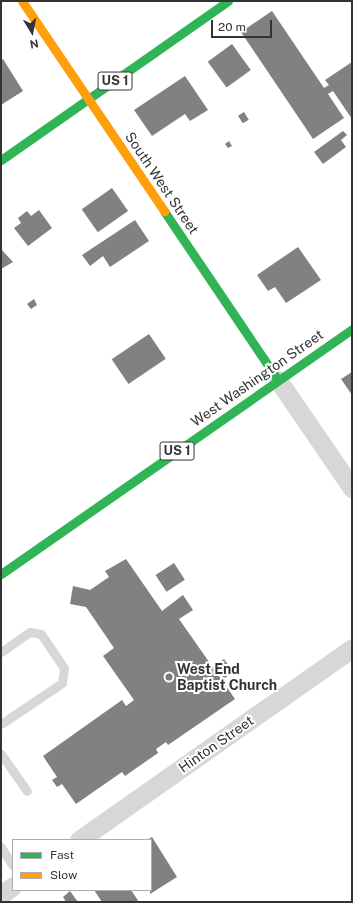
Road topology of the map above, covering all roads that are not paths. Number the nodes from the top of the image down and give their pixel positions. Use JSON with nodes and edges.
{"nodes":[{"id":1,"x":22,"y":1,"type":"edge"},
{"id":2,"x":228,"y":1,"type":"edge"},
{"id":3,"x":89,"y":99,"type":"junction"},
{"id":4,"x":1,"y":160,"type":"edge"},
{"id":5,"x":352,"y":329,"type":"edge"},
{"id":6,"x":278,"y":380,"type":"junction"},
{"id":7,"x":352,"y":488,"type":"edge"},
{"id":8,"x":1,"y":574,"type":"edge"},
{"id":9,"x":352,"y":648,"type":"edge"},
{"id":10,"x":1,"y":652,"type":"edge"},
{"id":11,"x":1,"y":724,"type":"edge"},
{"id":12,"x":1,"y":754,"type":"edge"},
{"id":13,"x":27,"y":791,"type":"dead end"},
{"id":14,"x":80,"y":839,"type":"edge"},
{"id":15,"x":1,"y":847,"type":"edge"},
{"id":16,"x":12,"y":864,"type":"edge"},
{"id":17,"x":12,"y":887,"type":"edge"},
{"id":18,"x":1,"y":895,"type":"edge"}],
"edges":[{"from":1,"to":3,"type":"main road","name":"South West Street"},
{"from":2,"to":3,"type":"main road","number":"US 1"},
{"from":3,"to":4,"type":"main road","number":"US 1"},
{"from":3,"to":6,"type":"main road","name":"South West Street"},
{"from":5,"to":6,"type":"main road","name":"West Washington Street","number":"US 1"},
{"from":6,"to":7,"type":"street"},
{"from":6,"to":8,"type":"main road","name":"West Washington Street","number":"US 1"},
{"from":9,"to":14,"type":"street","name":"Hinton Street"},
{"from":10,"to":11,"type":"lane"},
{"from":12,"to":13,"type":"lane"},
{"from":15,"to":16,"type":"lane"},
{"from":17,"to":18,"type":"street"}]}
